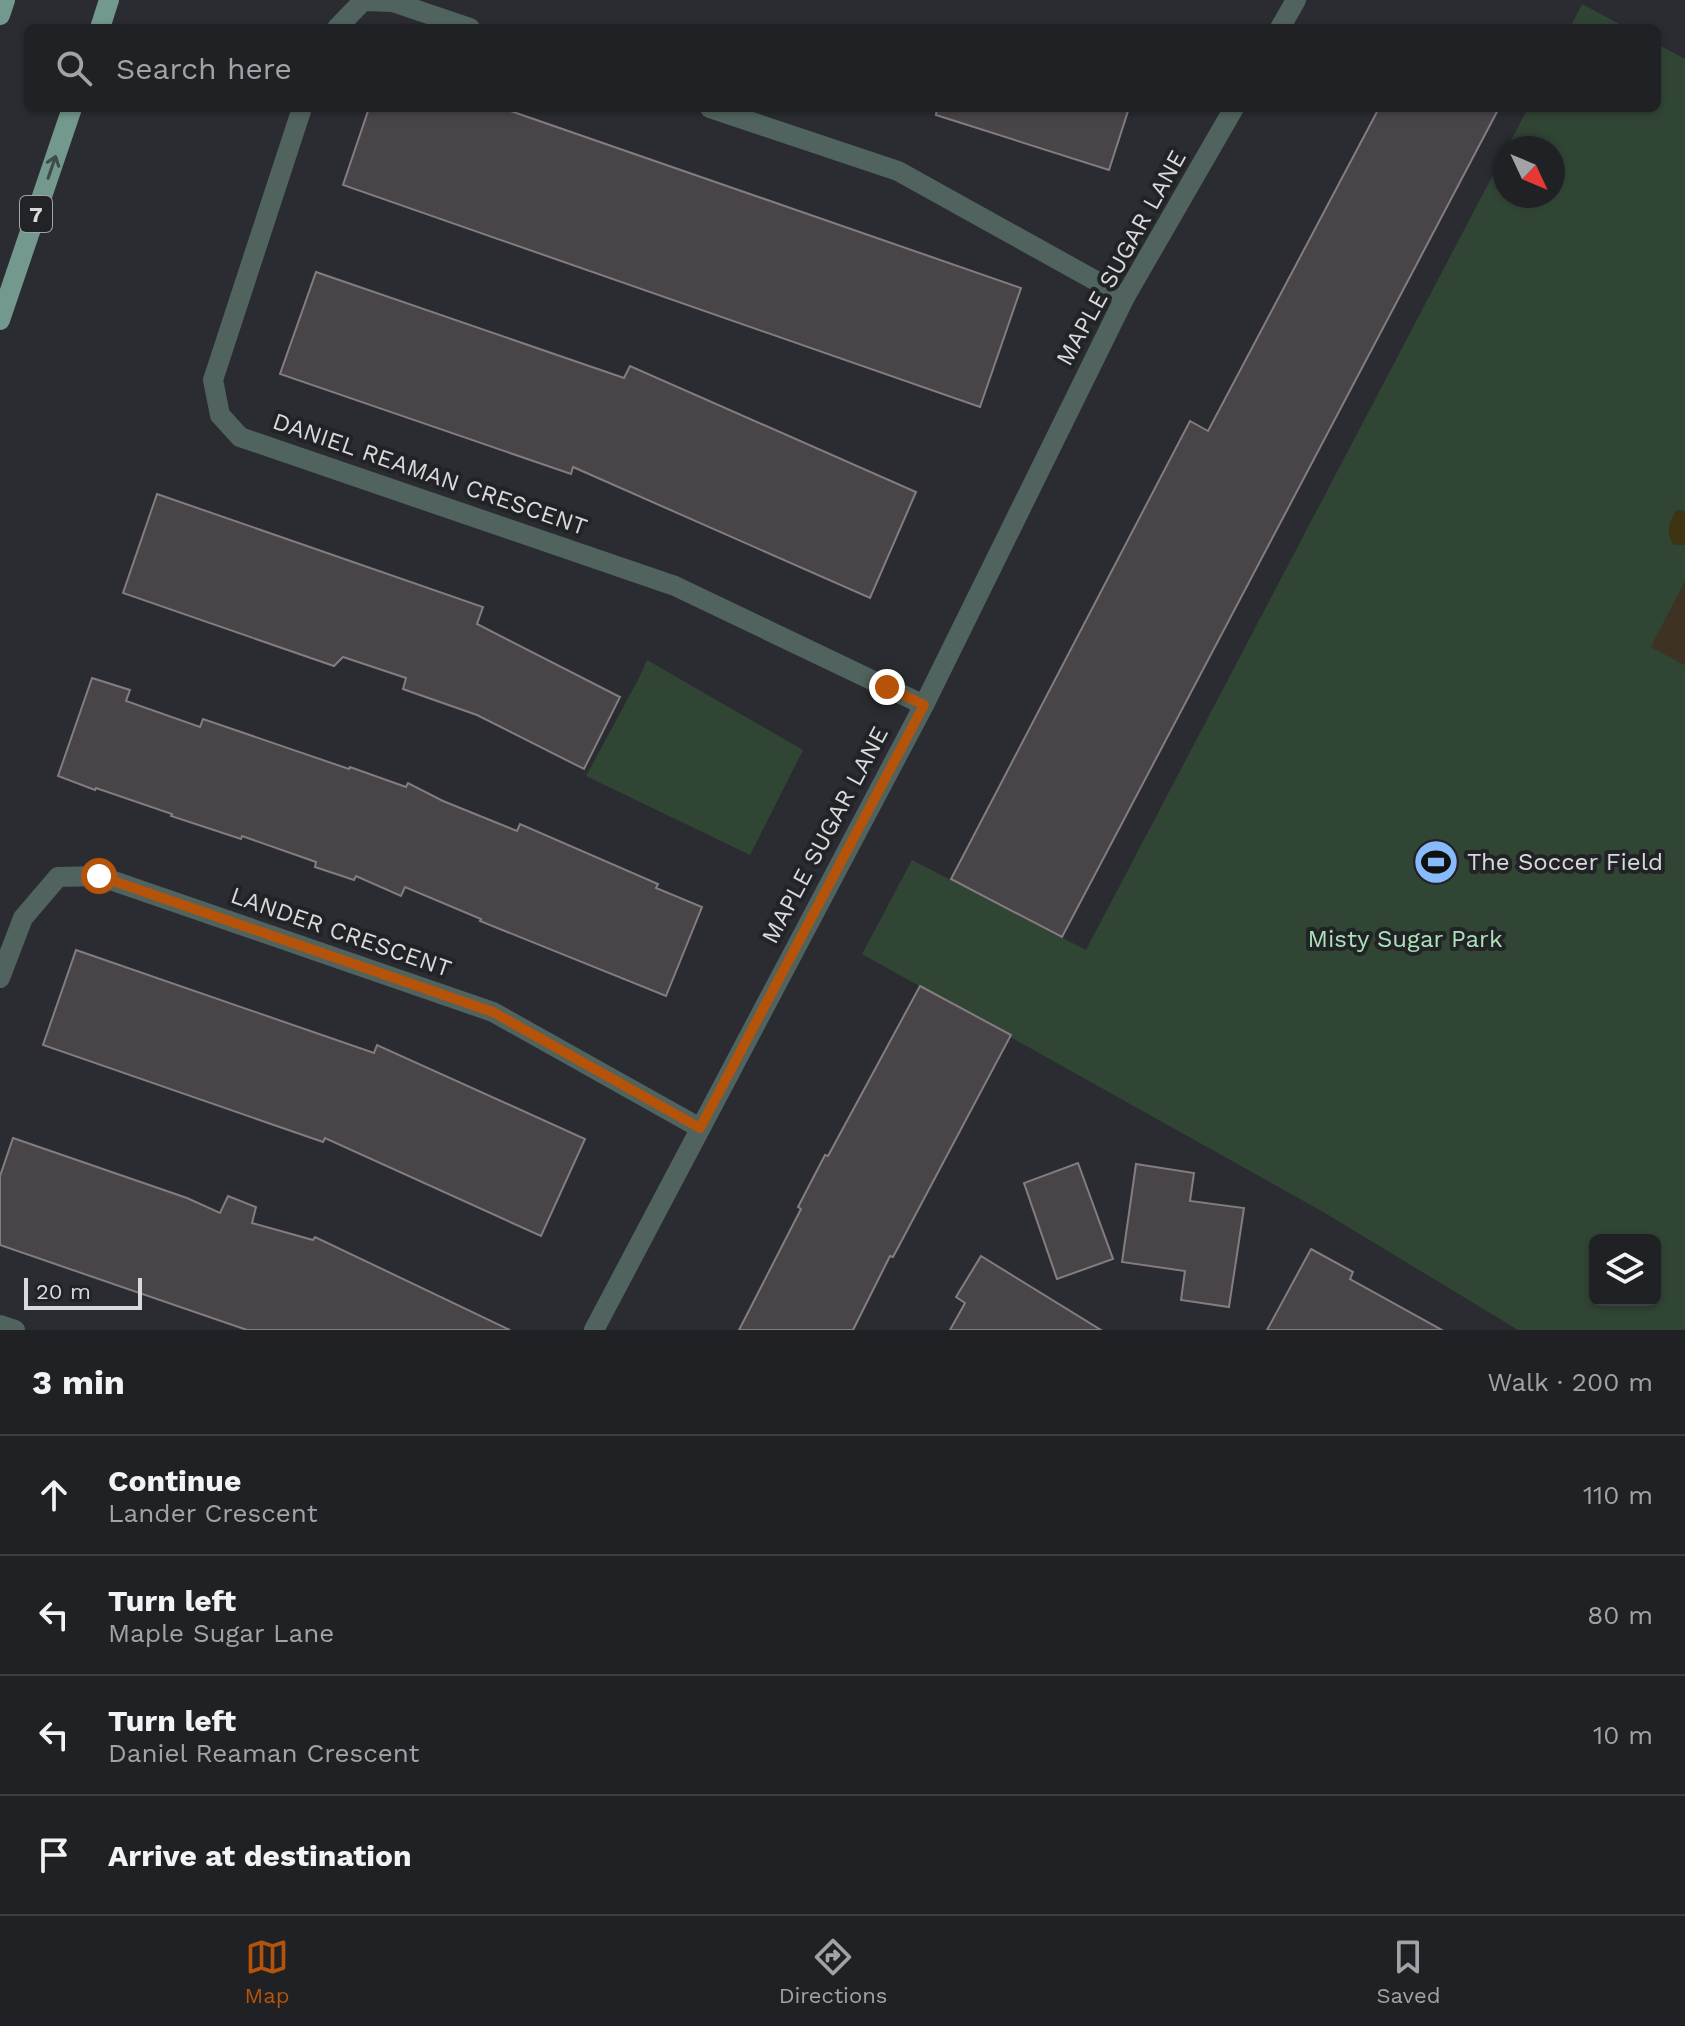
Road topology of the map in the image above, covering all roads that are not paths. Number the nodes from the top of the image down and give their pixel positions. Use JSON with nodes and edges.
{"nodes":[{"id":1,"x":5,"y":0,"type":"edge"},
{"id":2,"x":109,"y":0,"type":"edge"},
{"id":3,"x":1296,"y":0,"type":"edge"},
{"id":4,"x":0,"y":15,"type":"edge"},
{"id":5,"x":101,"y":24,"type":"edge"},
{"id":6,"x":341,"y":24,"type":"edge"},
{"id":7,"x":458,"y":24,"type":"edge"},
{"id":8,"x":1282,"y":24,"type":"edge"},
{"id":9,"x":71,"y":112,"type":"edge"},
{"id":10,"x":301,"y":112,"type":"edge"},
{"id":11,"x":722,"y":112,"type":"edge"},
{"id":12,"x":1232,"y":112,"type":"edge"},
{"id":13,"x":1125,"y":297,"type":"junction"},
{"id":14,"x":0,"y":320,"type":"edge"},
{"id":15,"x":924,"y":705,"type":"junction"},
{"id":16,"x":0,"y":978,"type":"edge"},
{"id":17,"x":700,"y":1128,"type":"junction"},
{"id":18,"x":0,"y":1325,"type":"edge"},
{"id":19,"x":15,"y":1330,"type":"edge"},
{"id":20,"x":594,"y":1330,"type":"edge"}],
"edges":[{"from":1,"to":4,"type":"main road"},
{"from":2,"to":5,"type":"main road"},
{"from":3,"to":8,"type":"street"},
{"from":6,"to":7,"type":"street"},
{"from":14,"to":9,"type":"main road","number":"7","one_way":true},
{"from":10,"to":15,"type":"street","name":"DANIEL REAMAN CRESCENT"},
{"from":11,"to":13,"type":"street"},
{"from":12,"to":13,"type":"street","name":"MAPLE SUGAR LANE"},
{"from":13,"to":15,"type":"street","name":"MAPLE SUGAR LANE"},
{"from":15,"to":17,"type":"street","name":"MAPLE SUGAR LANE"},
{"from":16,"to":17,"type":"street","name":"LANDER CRESCENT"},
{"from":17,"to":20,"type":"street","name":"MAPLE SUGAR LANE"},
{"from":18,"to":19,"type":"street"}]}
